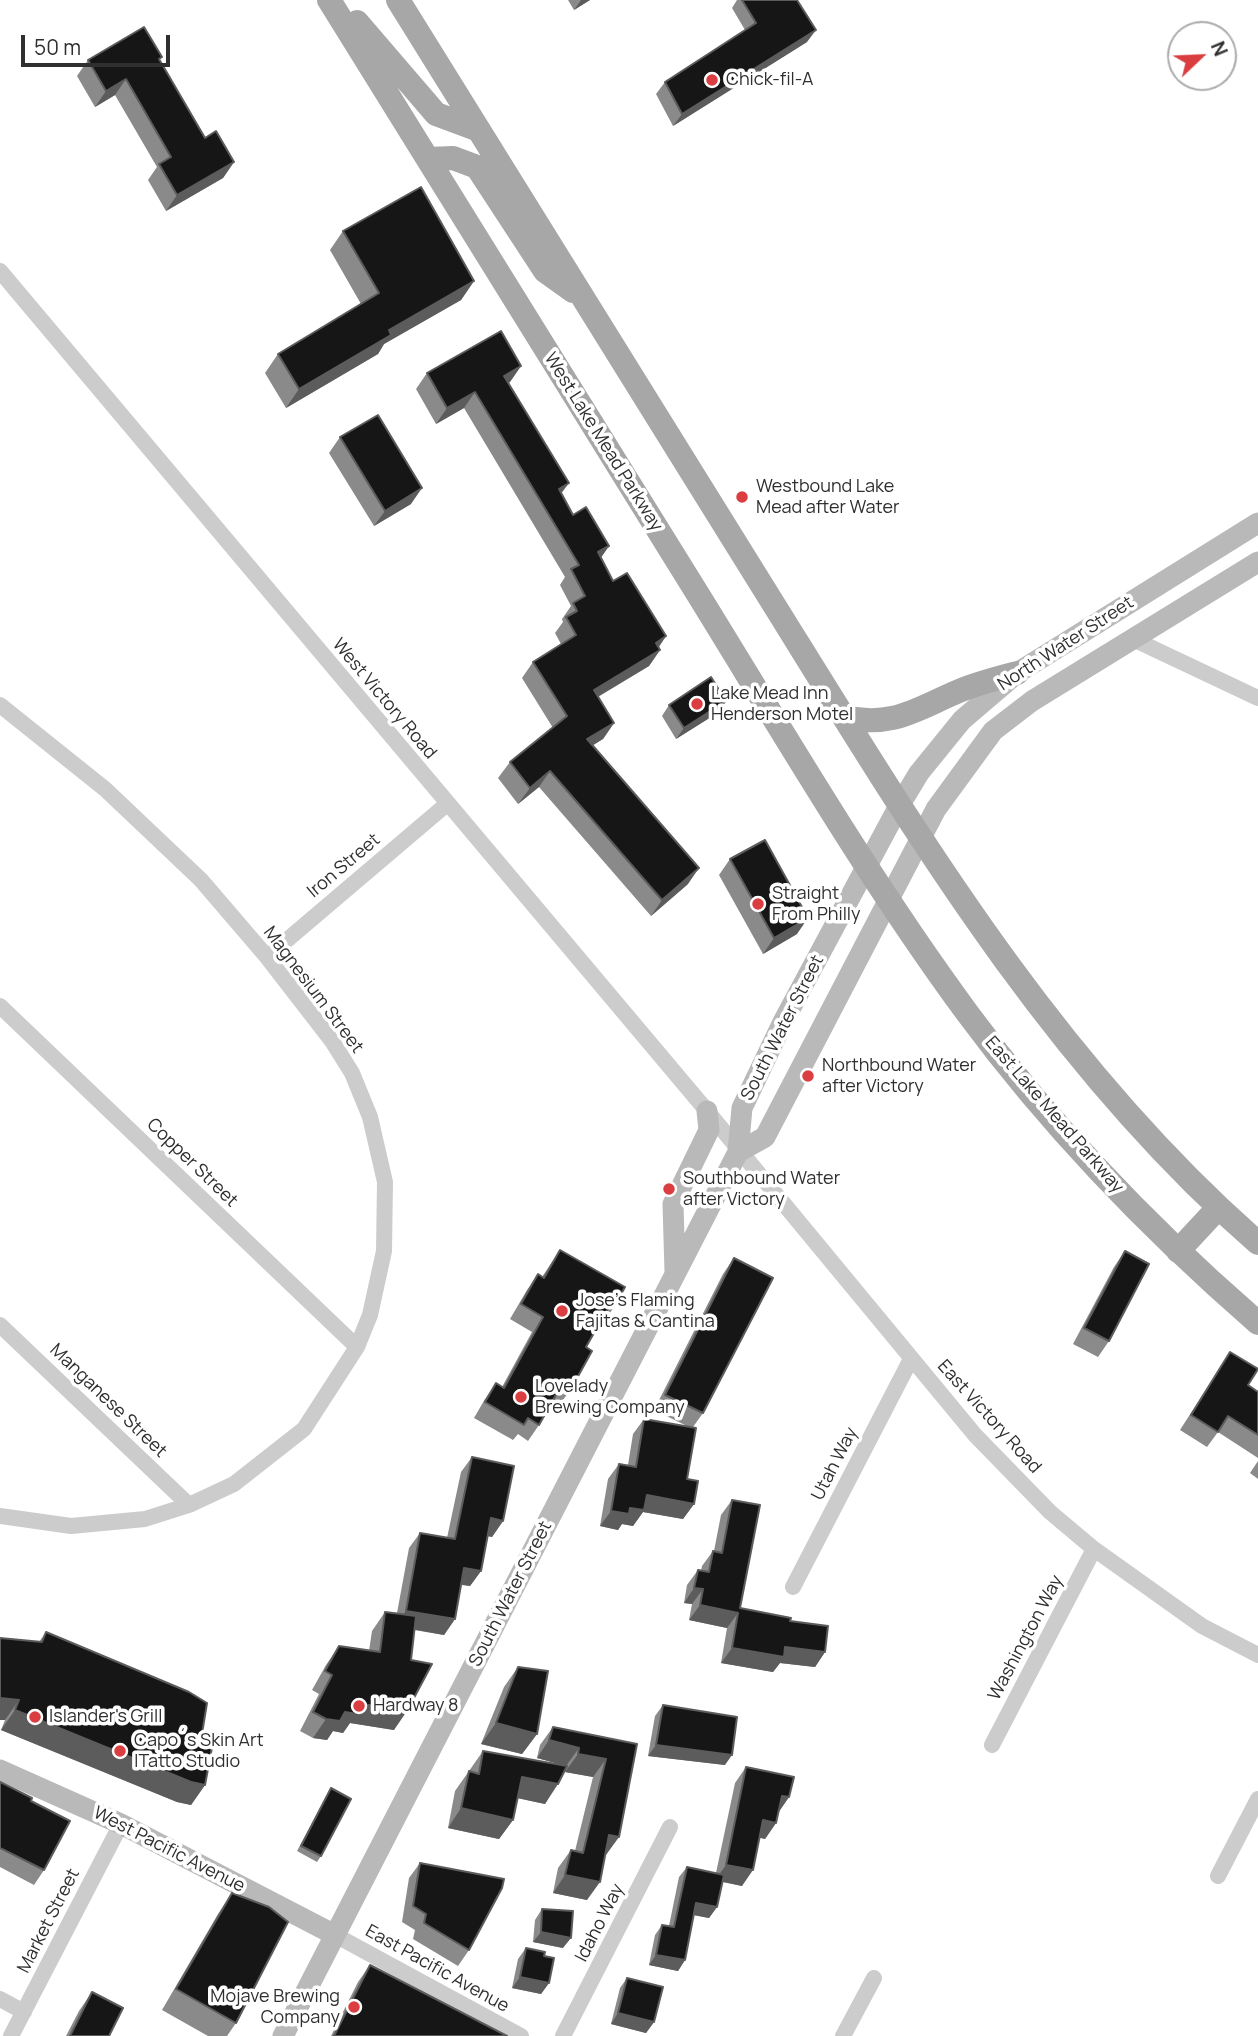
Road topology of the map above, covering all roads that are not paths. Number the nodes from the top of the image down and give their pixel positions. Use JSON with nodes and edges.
{"nodes":[{"id":1,"x":329,"y":0,"type":"edge"},
{"id":2,"x":338,"y":0,"type":"edge"},
{"id":3,"x":398,"y":0,"type":"edge"},
{"id":4,"x":479,"y":130,"type":"junction"},
{"id":5,"x":428,"y":159,"type":"junction"},
{"id":6,"x":0,"y":271,"type":"edge"},
{"id":7,"x":583,"y":298,"type":"junction"},
{"id":8,"x":1258,"y":523,"type":"edge"},
{"id":9,"x":1258,"y":562,"type":"edge"},
{"id":10,"x":1133,"y":639,"type":"junction"},
{"id":11,"x":1017,"y":673,"type":"junction"},
{"id":12,"x":1258,"y":698,"type":"edge"},
{"id":13,"x":0,"y":705,"type":"edge"},
{"id":14,"x":844,"y":717,"type":"junction"},
{"id":15,"x":447,"y":804,"type":"junction"},
{"id":16,"x":910,"y":822,"type":"junction"},
{"id":17,"x":884,"y":835,"type":"joint"},
{"id":18,"x":906,"y":869,"type":"joint"},
{"id":19,"x":879,"y":882,"type":"junction"},
{"id":20,"x":267,"y":957,"type":"junction"},
{"id":21,"x":0,"y":1006,"type":"edge"},
{"id":22,"x":707,"y":1111,"type":"junction"},
{"id":23,"x":738,"y":1152,"type":"junction"},
{"id":24,"x":1218,"y":1208,"type":"junction"},
{"id":25,"x":1258,"y":1243,"type":"edge"},
{"id":26,"x":1178,"y":1251,"type":"junction"},
{"id":27,"x":675,"y":1275,"type":"junction"},
{"id":28,"x":1258,"y":1323,"type":"edge"},
{"id":29,"x":0,"y":1325,"type":"edge"},
{"id":30,"x":356,"y":1347,"type":"junction"},
{"id":31,"x":911,"y":1359,"type":"junction"},
{"id":32,"x":189,"y":1505,"type":"junction"},
{"id":33,"x":0,"y":1516,"type":"edge"},
{"id":34,"x":1094,"y":1549,"type":"junction"},
{"id":35,"x":793,"y":1587,"type":"dead end"},
{"id":36,"x":1258,"y":1655,"type":"edge"},
{"id":37,"x":992,"y":1745,"type":"dead end"},
{"id":38,"x":0,"y":1770,"type":"edge"},
{"id":39,"x":1258,"y":1799,"type":"edge"},
{"id":40,"x":121,"y":1824,"type":"junction"},
{"id":41,"x":670,"y":1826,"type":"dead end"},
{"id":42,"x":1218,"y":1876,"type":"dead end"},
{"id":43,"x":335,"y":1935,"type":"junction"},
{"id":44,"x":874,"y":1978,"type":"dead end"},
{"id":45,"x":0,"y":1999,"type":"edge"},
{"id":46,"x":24,"y":2012,"type":"junction"},
{"id":47,"x":11,"y":2036,"type":"edge"},
{"id":48,"x":283,"y":2036,"type":"edge"},
{"id":49,"x":521,"y":2036,"type":"edge"},
{"id":50,"x":563,"y":2036,"type":"edge"},
{"id":51,"x":843,"y":2036,"type":"edge"}],
"edges":[{"from":1,"to":5,"type":"main road","name":"West Lake Mead Parkway"},
{"from":2,"to":4,"type":"main road"},
{"from":3,"to":4,"type":"main road"},
{"from":4,"to":7,"type":"main road"},
{"from":5,"to":7,"type":"main road"},
{"from":5,"to":19,"type":"main road","name":"West Lake Mead Parkway"},
{"from":6,"to":15,"type":"street","name":"West Victory Road"},
{"from":7,"to":14,"type":"main road"},
{"from":8,"to":11,"type":"main road","name":"North Water Street"},
{"from":9,"to":10,"type":"main road","name":"North Water Street"},
{"from":10,"to":12,"type":"street"},
{"from":10,"to":16,"type":"main road","name":"North Water Street"},
{"from":11,"to":14,"type":"main road"},
{"from":11,"to":16,"type":"main road","name":"North Water Street"},
{"from":13,"to":20,"type":"street","name":"Magnesium Street"},
{"from":14,"to":16,"type":"main road"},
{"from":15,"to":20,"type":"street","name":"Iron Street"},
{"from":15,"to":22,"type":"street","name":"West Victory Road"},
{"from":16,"to":17,"type":"main road","name":"North Water Street"},
{"from":16,"to":18,"type":"main road","name":"North Water Street"},
{"from":16,"to":24,"type":"main road"},
{"from":17,"to":19,"type":"main road","name":"South Water Street"},
{"from":18,"to":19,"type":"main road","name":"South Water Street"},
{"from":19,"to":23,"type":"main road","name":"South Water Street"},
{"from":19,"to":23,"type":"main road","name":"South Water Street"},
{"from":19,"to":26,"type":"main road","name":"East Lake Mead Parkway"},
{"from":20,"to":30,"type":"street","name":"Magnesium Street"},
{"from":21,"to":30,"type":"street","name":"Copper Street"},
{"from":22,"to":23,"type":"street","name":"West Victory Road"},
{"from":22,"to":27,"type":"main road"},
{"from":23,"to":27,"type":"main road","name":"South Water Street"},
{"from":23,"to":31,"type":"street","name":"East Victory Road"},
{"from":24,"to":25,"type":"main road"},
{"from":24,"to":26,"type":"main road"},
{"from":26,"to":28,"type":"main road","name":"East Lake Mead Parkway"},
{"from":27,"to":43,"type":"main road","name":"South Water Street"},
{"from":29,"to":32,"type":"street","name":"Manganese Street"},
{"from":30,"to":32,"type":"street","name":"Magnesium Street"},
{"from":31,"to":34,"type":"street","name":"East Victory Road"},
{"from":31,"to":35,"type":"street","name":"Utah Way"},
{"from":32,"to":33,"type":"street","name":"Magnesium Street"},
{"from":34,"to":36,"type":"street","name":"East Victory Road"},
{"from":34,"to":37,"type":"street","name":"Washington Way"},
{"from":38,"to":40,"type":"main road","name":"West Pacific Avenue"},
{"from":39,"to":42,"type":"street"},
{"from":40,"to":43,"type":"main road","name":"West Pacific Avenue"},
{"from":40,"to":46,"type":"street","name":"Market Street"},
{"from":41,"to":50,"type":"street","name":"Idaho Way"},
{"from":43,"to":48,"type":"main road","name":"South Water Street"},
{"from":43,"to":49,"type":"street","name":"East Pacific Avenue"},
{"from":44,"to":51,"type":"street"},
{"from":45,"to":46,"type":"street"},
{"from":46,"to":47,"type":"street","name":"Market Street"}]}
